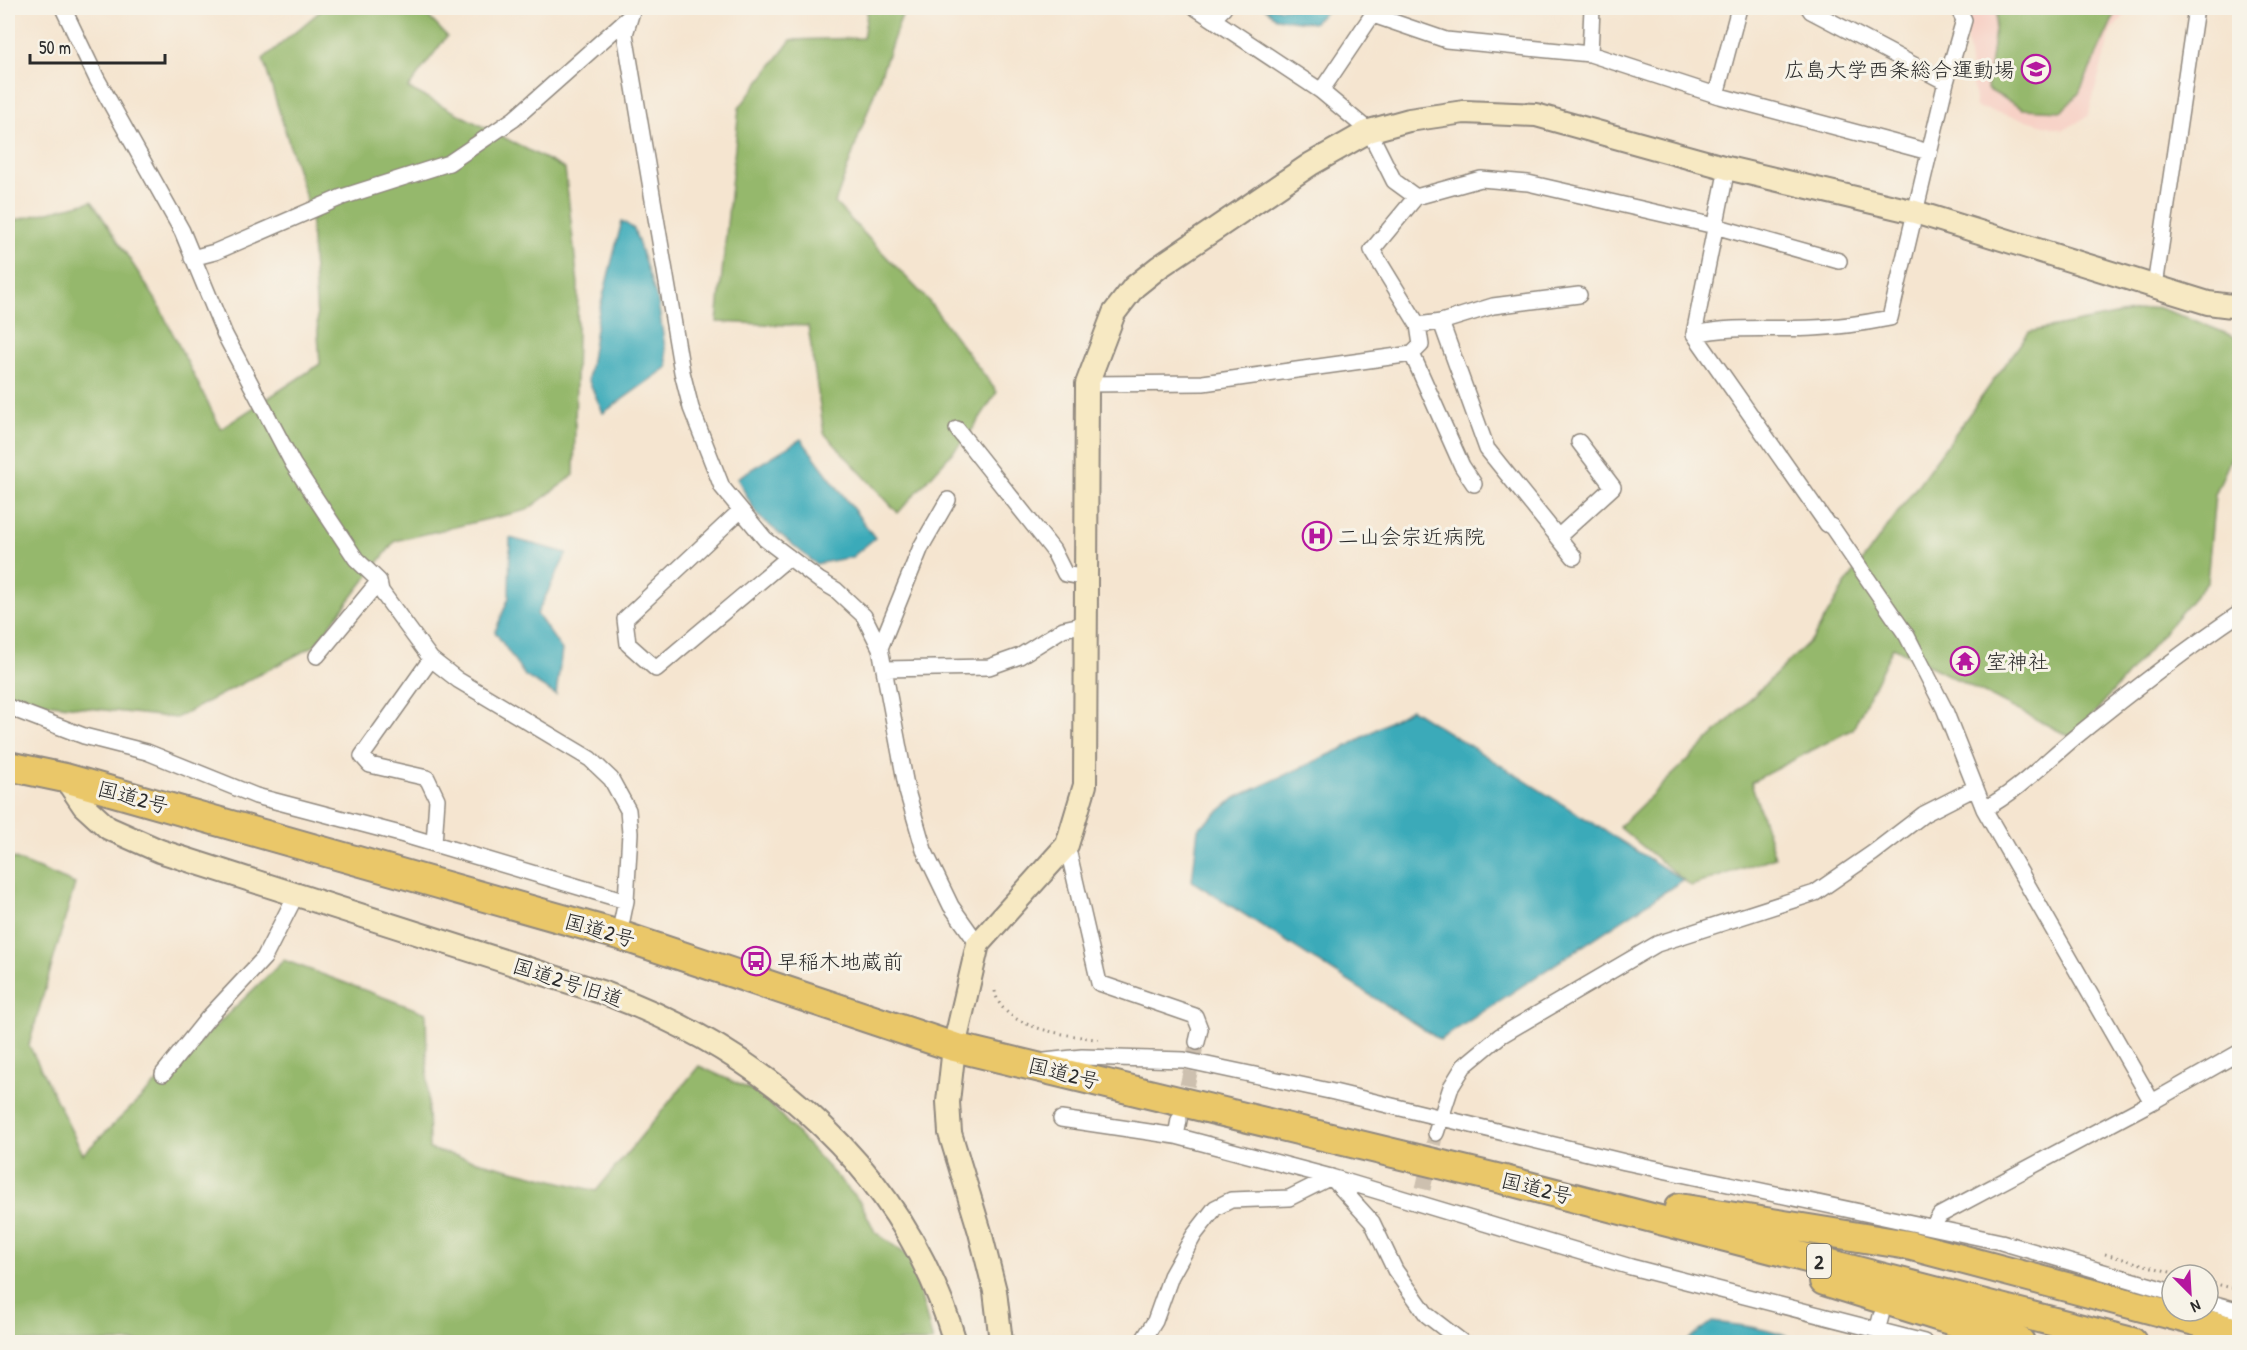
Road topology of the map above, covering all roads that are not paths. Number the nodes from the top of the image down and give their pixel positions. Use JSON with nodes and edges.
{"nodes":[{"id":1,"x":63,"y":8,"type":"edge"},
{"id":2,"x":1196,"y":8,"type":"edge"},
{"id":3,"x":1592,"y":8,"type":"edge"},
{"id":4,"x":1739,"y":8,"type":"edge"},
{"id":5,"x":1809,"y":8,"type":"edge"},
{"id":6,"x":1958,"y":8,"type":"edge"},
{"id":7,"x":2196,"y":8,"type":"edge"},
{"id":8,"x":1375,"y":11,"type":"edge"},
{"id":9,"x":631,"y":12,"type":"edge"},
{"id":10,"x":1219,"y":13,"type":"edge"},
{"id":11,"x":1590,"y":54,"type":"junction"},
{"id":12,"x":1946,"y":82,"type":"junction"},
{"id":13,"x":1321,"y":91,"type":"junction"},
{"id":14,"x":1716,"y":95,"type":"junction"},
{"id":15,"x":1369,"y":131,"type":"junction"},
{"id":16,"x":1929,"y":152,"type":"junction"},
{"id":17,"x":1727,"y":168,"type":"junction"},
{"id":18,"x":1416,"y":196,"type":"junction"},
{"id":19,"x":1915,"y":212,"type":"junction"},
{"id":20,"x":1715,"y":226,"type":"junction"},
{"id":21,"x":192,"y":258,"type":"junction"},
{"id":22,"x":1839,"y":261,"type":"dead end"},
{"id":23,"x":2155,"y":286,"type":"junction"},
{"id":24,"x":1579,"y":295,"type":"dead end"},
{"id":25,"x":2240,"y":307,"type":"edge"},
{"id":26,"x":1441,"y":322,"type":"junction"},
{"id":27,"x":1418,"y":325,"type":"junction"},
{"id":28,"x":1694,"y":334,"type":"junction"},
{"id":29,"x":1412,"y":354,"type":"junction"},
{"id":30,"x":1087,"y":384,"type":"junction"},
{"id":31,"x":957,"y":429,"type":"dead end"},
{"id":32,"x":1579,"y":442,"type":"dead end"},
{"id":33,"x":1474,"y":484,"type":"dead end"},
{"id":34,"x":948,"y":500,"type":"dead end"},
{"id":35,"x":741,"y":510,"type":"junction"},
{"id":36,"x":1558,"y":537,"type":"junction"},
{"id":37,"x":789,"y":556,"type":"junction"},
{"id":38,"x":1574,"y":557,"type":"dead end"},
{"id":39,"x":1086,"y":578,"type":"junction"},
{"id":40,"x":379,"y":581,"type":"junction"},
{"id":41,"x":2240,"y":613,"type":"edge"},
{"id":42,"x":1086,"y":624,"type":"junction"},
{"id":43,"x":880,"y":648,"type":"junction"},
{"id":44,"x":317,"y":656,"type":"dead end"},
{"id":45,"x":431,"y":659,"type":"junction"},
{"id":46,"x":884,"y":669,"type":"junction"},
{"id":47,"x":8,"y":707,"type":"edge"},
{"id":48,"x":8,"y":766,"type":"edge"},
{"id":49,"x":65,"y":778,"type":"junction"},
{"id":50,"x":1975,"y":788,"type":"junction"},
{"id":51,"x":1984,"y":809,"type":"junction"},
{"id":52,"x":434,"y":844,"type":"junction"},
{"id":53,"x":1066,"y":845,"type":"junction"},
{"id":54,"x":297,"y":893,"type":"junction"},
{"id":55,"x":626,"y":901,"type":"junction"},
{"id":56,"x":620,"y":935,"type":"junction"},
{"id":57,"x":978,"y":944,"type":"junction"},
{"id":58,"x":1197,"y":1042,"type":"tunnel mouth"},
{"id":59,"x":954,"y":1047,"type":"junction"},
{"id":60,"x":2240,"y":1052,"type":"edge"},
{"id":61,"x":1024,"y":1063,"type":"junction"},
{"id":62,"x":163,"y":1074,"type":"dead end"},
{"id":63,"x":2152,"y":1102,"type":"junction"},
{"id":64,"x":1061,"y":1119,"type":"dead end"},
{"id":65,"x":1179,"y":1120,"type":"tunnel mouth"},
{"id":66,"x":1439,"y":1126,"type":"junction"},
{"id":67,"x":1176,"y":1136,"type":"junction"},
{"id":68,"x":1331,"y":1177,"type":"junction"},
{"id":69,"x":1505,"y":1180,"type":"junction"},
{"id":70,"x":1934,"y":1226,"type":"junction"},
{"id":71,"x":1720,"y":1235,"type":"junction"},
{"id":72,"x":2160,"y":1288,"type":"edge"},
{"id":73,"x":2220,"y":1305,"type":"edge"},
{"id":74,"x":2240,"y":1311,"type":"edge"},
{"id":75,"x":1881,"y":1316,"type":"dead end"},
{"id":76,"x":1877,"y":1331,"type":"junction"},
{"id":77,"x":2240,"y":1333,"type":"edge"},
{"id":78,"x":955,"y":1342,"type":"edge"},
{"id":79,"x":1001,"y":1342,"type":"edge"},
{"id":80,"x":1142,"y":1342,"type":"edge"},
{"id":81,"x":1462,"y":1342,"type":"edge"},
{"id":82,"x":1924,"y":1342,"type":"edge"},
{"id":83,"x":2020,"y":1342,"type":"edge"},
{"id":84,"x":2132,"y":1342,"type":"edge"}],
"edges":[{"from":1,"to":21,"type":"street"},
{"from":2,"to":10,"type":"street"},
{"from":3,"to":11,"type":"street"},
{"from":4,"to":14,"type":"street"},
{"from":5,"to":12,"type":"street"},
{"from":6,"to":12,"type":"street"},
{"from":7,"to":23,"type":"street"},
{"from":8,"to":11,"type":"street"},
{"from":8,"to":13,"type":"street"},
{"from":9,"to":21,"type":"street"},
{"from":9,"to":35,"type":"street"},
{"from":10,"to":13,"type":"street"},
{"from":11,"to":14,"type":"street"},
{"from":12,"to":16,"type":"street"},
{"from":13,"to":15,"type":"street"},
{"from":14,"to":16,"type":"street"},
{"from":15,"to":17,"type":"street"},
{"from":15,"to":18,"type":"street"},
{"from":15,"to":30,"type":"street"},
{"from":16,"to":19,"type":"street"},
{"from":17,"to":19,"type":"street"},
{"from":17,"to":20,"type":"street"},
{"from":18,"to":20,"type":"street"},
{"from":18,"to":27,"type":"street"},
{"from":19,"to":23,"type":"street"},
{"from":19,"to":28,"type":"street"},
{"from":20,"to":22,"type":"street"},
{"from":20,"to":28,"type":"street"},
{"from":21,"to":40,"type":"street"},
{"from":23,"to":25,"type":"street"},
{"from":24,"to":26,"type":"street"},
{"from":26,"to":27,"type":"street"},
{"from":26,"to":36,"type":"street"},
{"from":27,"to":29,"type":"street"},
{"from":28,"to":50,"type":"street"},
{"from":29,"to":30,"type":"street"},
{"from":29,"to":33,"type":"street"},
{"from":30,"to":39,"type":"street"},
{"from":31,"to":39,"type":"street"},
{"from":32,"to":36,"type":"street"},
{"from":34,"to":43,"type":"street"},
{"from":35,"to":37,"type":"street"},
{"from":35,"to":37,"type":"street"},
{"from":36,"to":38,"type":"street"},
{"from":37,"to":43,"type":"street"},
{"from":39,"to":42,"type":"street"},
{"from":40,"to":44,"type":"street"},
{"from":40,"to":45,"type":"street"},
{"from":41,"to":51,"type":"street"},
{"from":42,"to":46,"type":"street"},
{"from":42,"to":53,"type":"street"},
{"from":43,"to":46,"type":"street"},
{"from":45,"to":52,"type":"street"},
{"from":45,"to":55,"type":"street"},
{"from":46,"to":57,"type":"street"},
{"from":47,"to":52,"type":"street"},
{"from":48,"to":49,"type":"highway","name":"国道2号","number":"2"},
{"from":49,"to":54,"type":"street","name":"国道2号旧道"},
{"from":49,"to":56,"type":"highway","name":"国道2号","number":"2"},
{"from":50,"to":51,"type":"street"},
{"from":50,"to":66,"type":"street"},
{"from":51,"to":63,"type":"street"},
{"from":52,"to":55,"type":"street"},
{"from":53,"to":57,"type":"street"},
{"from":53,"to":58,"type":"street"},
{"from":54,"to":62,"type":"street"},
{"from":54,"to":78,"type":"street","name":"国道2号旧道"},
{"from":55,"to":56,"type":"street"},
{"from":56,"to":59,"type":"highway","name":"国道2号","number":"2"},
{"from":57,"to":59,"type":"street"},
{"from":59,"to":61,"type":"highway","name":"国道2号","number":"2"},
{"from":59,"to":79,"type":"street"},
{"from":60,"to":63,"type":"street"},
{"from":61,"to":66,"type":"street"},
{"from":61,"to":69,"type":"highway","name":"国道2号","number":"2"},
{"from":63,"to":70,"type":"street"},
{"from":64,"to":67,"type":"street"},
{"from":65,"to":67,"type":"street"},
{"from":66,"to":70,"type":"street"},
{"from":67,"to":68,"type":"street"},
{"from":68,"to":76,"type":"street"},
{"from":68,"to":80,"type":"street"},
{"from":68,"to":81,"type":"street"},
{"from":69,"to":71,"type":"highway","name":"国道2号","number":"2"},
{"from":69,"to":77,"type":"highway"},
{"from":70,"to":72,"type":"street"},
{"from":71,"to":83,"type":"highway"},
{"from":71,"to":84,"type":"highway","name":"国道2号","number":"2"},
{"from":73,"to":74,"type":"street"},
{"from":75,"to":76,"type":"street"},
{"from":76,"to":82,"type":"street"}]}
